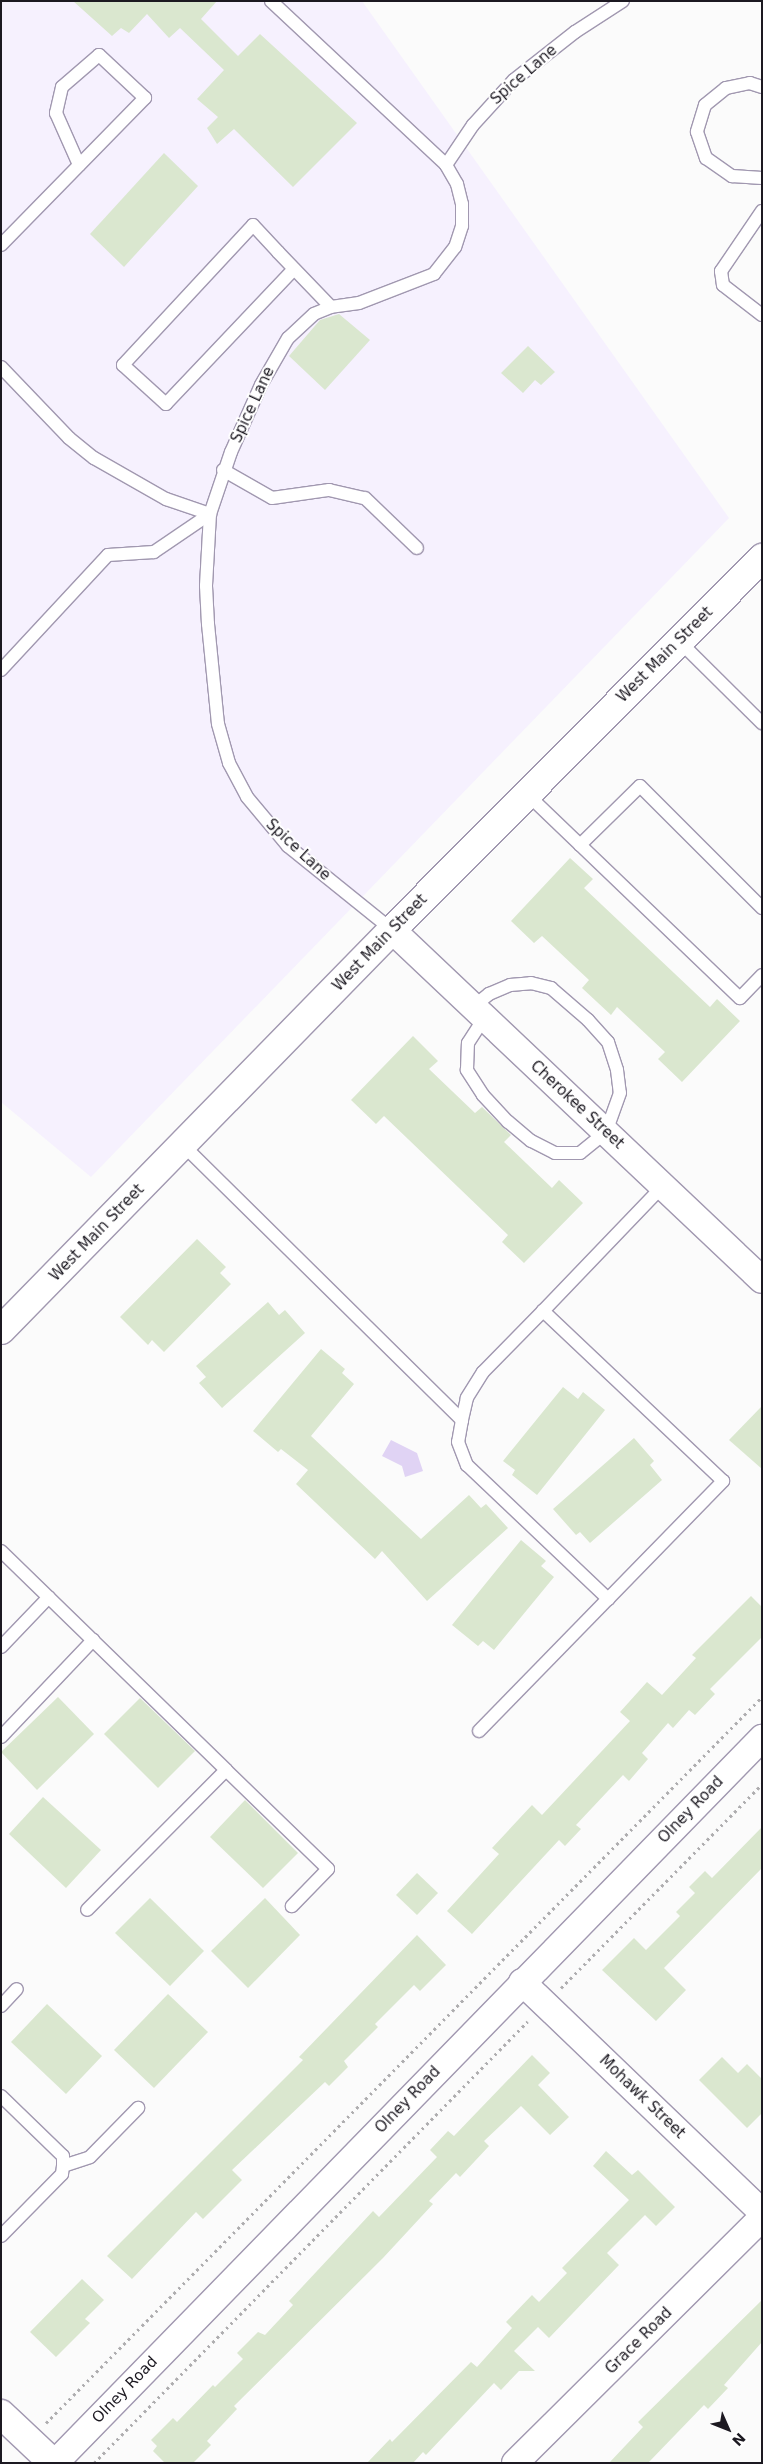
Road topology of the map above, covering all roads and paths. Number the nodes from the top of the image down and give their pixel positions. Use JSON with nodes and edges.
{"nodes":[{"id":1,"x":271,"y":1,"type":"edge"},
{"id":2,"x":623,"y":1,"type":"edge"},
{"id":3,"x":762,"y":87,"type":"edge"},
{"id":4,"x":79,"y":165,"type":"junction"},
{"id":5,"x":446,"y":165,"type":"junction"},
{"id":6,"x":762,"y":178,"type":"edge"},
{"id":7,"x":762,"y":211,"type":"edge"},
{"id":8,"x":1,"y":245,"type":"edge"},
{"id":9,"x":294,"y":269,"type":"junction"},
{"id":10,"x":331,"y":307,"type":"junction"},
{"id":11,"x":762,"y":315,"type":"edge"},
{"id":12,"x":1,"y":367,"type":"edge"},
{"id":13,"x":223,"y":470,"type":"junction"},
{"id":14,"x":210,"y":514,"type":"junction"},
{"id":15,"x":417,"y":548,"type":"dead end"},
{"id":16,"x":762,"y":558,"type":"edge"},
{"id":17,"x":679,"y":641,"type":"junction"},
{"id":18,"x":1,"y":670,"type":"edge"},
{"id":19,"x":762,"y":723,"type":"edge"},
{"id":20,"x":527,"y":794,"type":"junction"},
{"id":21,"x":580,"y":845,"type":"junction"},
{"id":22,"x":762,"y":908,"type":"edge"},
{"id":23,"x":392,"y":930,"type":"junction"},
{"id":24,"x":762,"y":974,"type":"edge"},
{"id":25,"x":479,"y":1012,"type":"junction"},
{"id":26,"x":606,"y":1132,"type":"junction"},
{"id":27,"x":183,"y":1145,"type":"junction"},
{"id":28,"x":663,"y":1186,"type":"junction"},
{"id":29,"x":762,"y":1280,"type":"edge"},
{"id":30,"x":544,"y":1311,"type":"junction"},
{"id":31,"x":1,"y":1330,"type":"edge"},
{"id":32,"x":462,"y":1420,"type":"junction"},
{"id":33,"x":1,"y":1551,"type":"edge"},
{"id":34,"x":49,"y":1597,"type":"junction"},
{"id":35,"x":608,"y":1599,"type":"junction"},
{"id":36,"x":93,"y":1640,"type":"junction"},
{"id":37,"x":1,"y":1647,"type":"edge"},
{"id":38,"x":762,"y":1696,"type":"edge"},
{"id":39,"x":479,"y":1731,"type":"dead end"},
{"id":40,"x":1,"y":1737,"type":"edge"},
{"id":41,"x":762,"y":1738,"type":"edge"},
{"id":42,"x":226,"y":1770,"type":"junction"},
{"id":43,"x":762,"y":1784,"type":"edge"},
{"id":44,"x":292,"y":1906,"type":"dead end"},
{"id":45,"x":87,"y":1910,"type":"dead end"},
{"id":46,"x":522,"y":1982,"type":"junction"},
{"id":47,"x":17,"y":1989,"type":"dead end"},
{"id":48,"x":545,"y":2004,"type":"junction"},
{"id":49,"x":1,"y":2006,"type":"edge"},
{"id":50,"x":1,"y":2096,"type":"edge"},
{"id":51,"x":138,"y":2108,"type":"dead end"},
{"id":52,"x":64,"y":2166,"type":"junction"},
{"id":53,"x":762,"y":2212,"type":"edge"},
{"id":54,"x":762,"y":2218,"type":"edge"},
{"id":55,"x":1,"y":2236,"type":"edge"},
{"id":56,"x":1,"y":2414,"type":"edge"},
{"id":57,"x":29,"y":2440,"type":"junction"},
{"id":58,"x":54,"y":2463,"type":"edge"},
{"id":59,"x":94,"y":2463,"type":"edge"},
{"id":60,"x":515,"y":2463,"type":"edge"}],
"edges":[{"from":1,"to":5,"type":"lane"},
{"from":2,"to":5,"type":"lane","name":"Spice Lane"},
{"from":3,"to":6,"type":"lane"},
{"from":4,"to":4,"type":"lane"},
{"from":4,"to":8,"type":"lane"},
{"from":5,"to":10,"type":"lane","name":"Spice Lane"},
{"from":7,"to":11,"type":"lane"},
{"from":9,"to":9,"type":"lane"},
{"from":9,"to":10,"type":"lane"},
{"from":10,"to":13,"type":"lane","name":"Spice Lane"},
{"from":12,"to":14,"type":"lane"},
{"from":13,"to":14,"type":"lane","name":"Spice Lane"},
{"from":13,"to":15,"type":"lane"},
{"from":14,"to":18,"type":"lane"},
{"from":14,"to":23,"type":"lane","name":"Spice Lane"},
{"from":16,"to":17,"type":"main road","name":"West Main Street"},
{"from":17,"to":19,"type":"lane"},
{"from":17,"to":20,"type":"main road","name":"West Main Street"},
{"from":20,"to":21,"type":"lane"},
{"from":20,"to":23,"type":"main road","name":"West Main Street"},
{"from":21,"to":22,"type":"lane"},
{"from":21,"to":24,"type":"lane"},
{"from":23,"to":25,"type":"street","name":"Cherokee Street"},
{"from":23,"to":27,"type":"main road","name":"West Main Street"},
{"from":25,"to":26,"type":"street","name":"Cherokee Street"},
{"from":25,"to":26,"type":"lane"},
{"from":25,"to":26,"type":"lane"},
{"from":26,"to":28,"type":"street","name":"Cherokee Street"},
{"from":27,"to":31,"type":"main road","name":"West Main Street"},
{"from":27,"to":32,"type":"lane"},
{"from":28,"to":29,"type":"street","name":"Cherokee Street"},
{"from":28,"to":30,"type":"lane"},
{"from":30,"to":32,"type":"lane"},
{"from":30,"to":35,"type":"lane"},
{"from":32,"to":35,"type":"lane"},
{"from":33,"to":34,"type":"lane"},
{"from":34,"to":36,"type":"lane"},
{"from":34,"to":37,"type":"lane"},
{"from":35,"to":39,"type":"lane"},
{"from":36,"to":40,"type":"lane"},
{"from":36,"to":42,"type":"lane"},
{"from":38,"to":57,"type":"path"},
{"from":41,"to":46,"type":"street","name":"Olney Road"},
{"from":42,"to":44,"type":"lane"},
{"from":42,"to":45,"type":"lane"},
{"from":43,"to":48,"type":"path"},
{"from":46,"to":48,"type":"street","name":"Mohawk Street"},
{"from":46,"to":58,"type":"street","name":"Olney Road"},
{"from":47,"to":49,"type":"lane"},
{"from":48,"to":53,"type":"street","name":"Mohawk Street"},
{"from":48,"to":59,"type":"path"},
{"from":50,"to":52,"type":"lane"},
{"from":51,"to":52,"type":"lane"},
{"from":52,"to":55,"type":"lane"},
{"from":54,"to":60,"type":"street","name":"Grace Road"},
{"from":56,"to":57,"type":"main road"},
{"from":57,"to":58,"type":"main road"}]}
